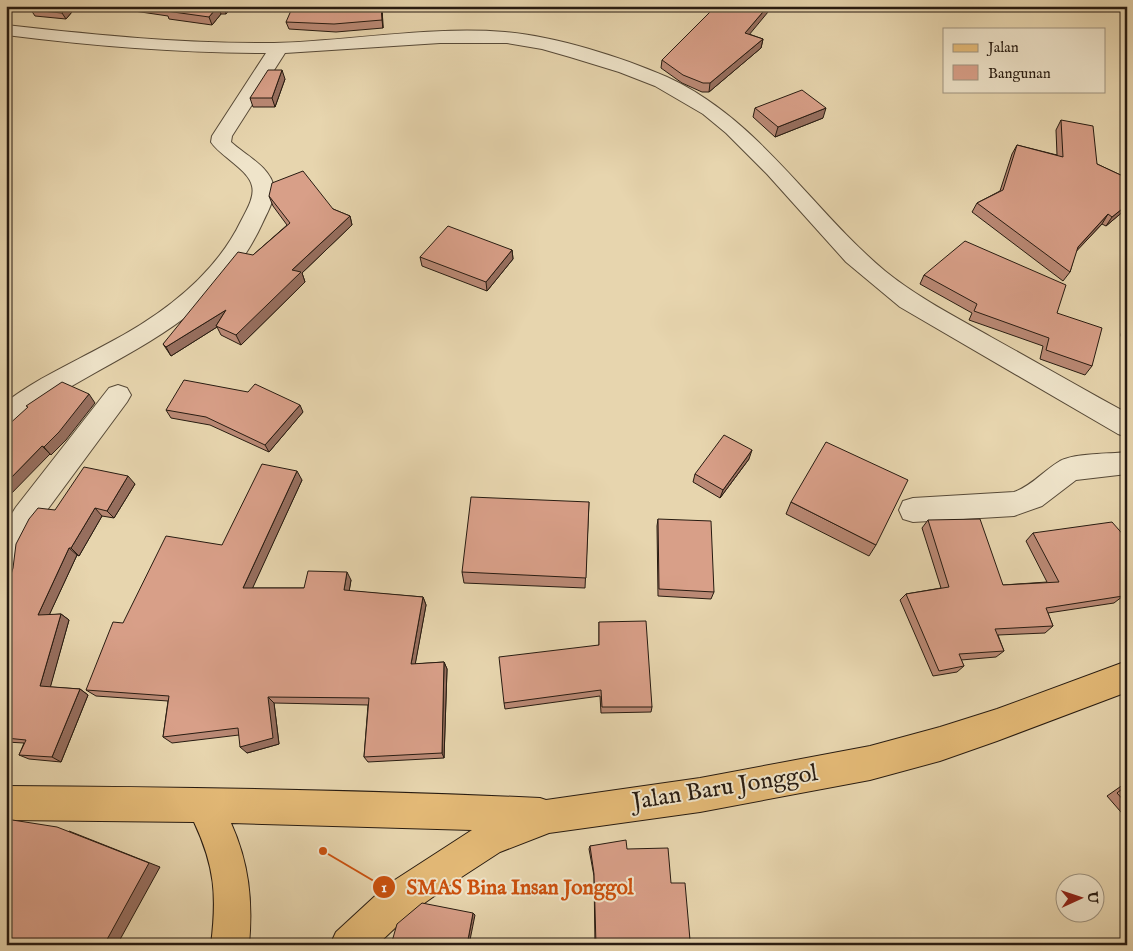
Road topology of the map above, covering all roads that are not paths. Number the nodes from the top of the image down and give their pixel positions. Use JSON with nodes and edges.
{"nodes":[{"id":1,"x":6,"y":30,"type":"edge"},
{"id":2,"x":279,"y":48,"type":"junction"},
{"id":3,"x":118,"y":394,"type":"dead end"},
{"id":4,"x":6,"y":417,"type":"edge"},
{"id":5,"x":1127,"y":426,"type":"edge"},
{"id":6,"x":1127,"y":463,"type":"edge"},
{"id":7,"x":913,"y":510,"type":"dead end"},
{"id":8,"x":6,"y":576,"type":"edge"},
{"id":9,"x":1127,"y":676,"type":"edge"},
{"id":10,"x":6,"y":803,"type":"edge"},
{"id":11,"x":203,"y":804,"type":"junction"},
{"id":12,"x":549,"y":816,"type":"junction"},
{"id":13,"x":230,"y":945,"type":"edge"},
{"id":14,"x":349,"y":945,"type":"edge"}],
"edges":[{"from":1,"to":2,"type":"street"},
{"from":2,"to":4,"type":"street"},
{"from":2,"to":5,"type":"street"},
{"from":3,"to":8,"type":"street"},
{"from":6,"to":7,"type":"street"},
{"from":9,"to":12,"type":"main road","name":"Jalan Baru Jonggol"},
{"from":10,"to":11,"type":"main road"},
{"from":11,"to":12,"type":"main road"},
{"from":11,"to":13,"type":"main road"},
{"from":12,"to":14,"type":"main road","name":"Jalan Baru Jonggol"}]}
